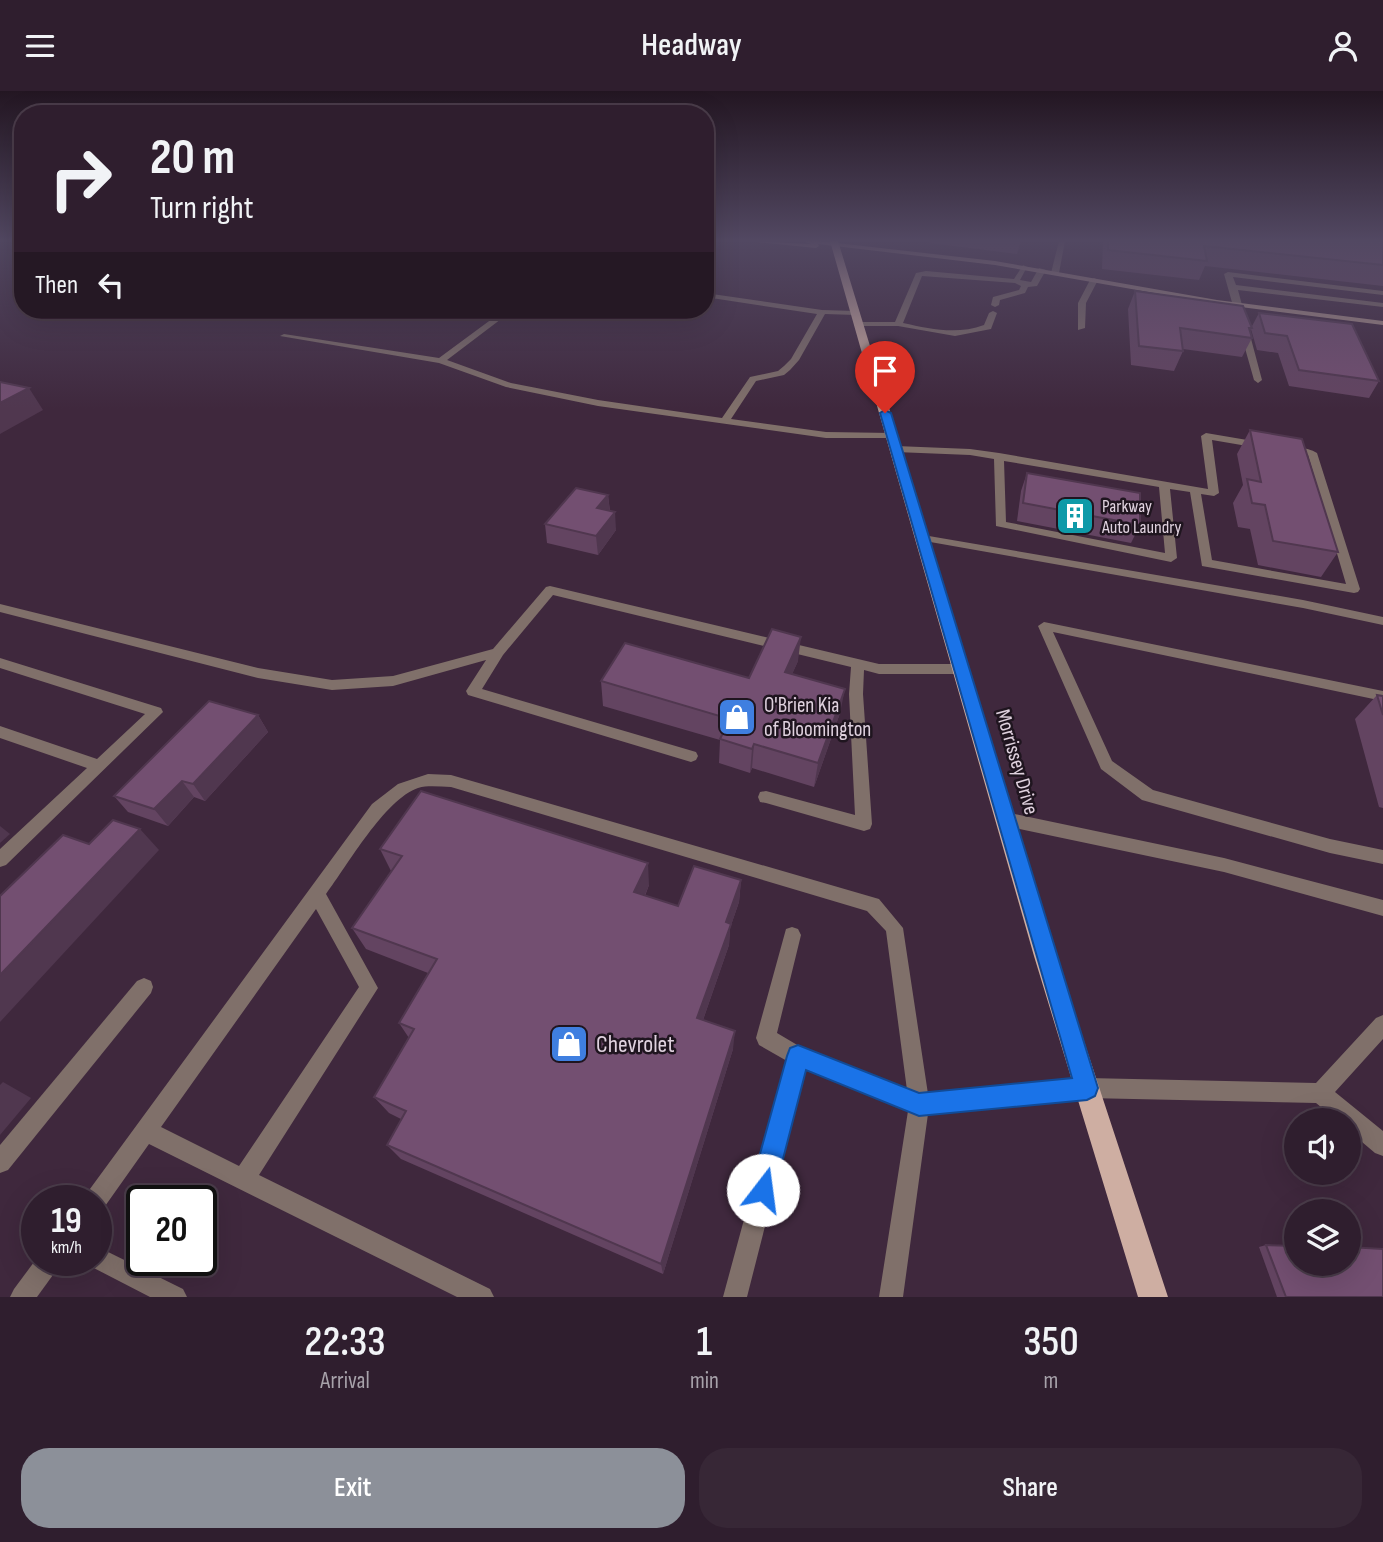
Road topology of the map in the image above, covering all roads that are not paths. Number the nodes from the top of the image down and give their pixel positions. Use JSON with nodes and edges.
{"nodes":[{"id":1,"x":721,"y":297,"type":"edge"},
{"id":2,"x":850,"y":297,"type":"edge"},
{"id":3,"x":909,"y":297,"type":"edge"},
{"id":4,"x":1002,"y":297,"type":"edge"},
{"id":5,"x":1085,"y":297,"type":"edge"},
{"id":6,"x":1193,"y":297,"type":"edge"},
{"id":7,"x":1235,"y":297,"type":"edge"},
{"id":8,"x":1318,"y":297,"type":"edge"},
{"id":9,"x":1237,"y":305,"type":"junction"},
{"id":10,"x":1383,"y":305,"type":"edge"},
{"id":11,"x":822,"y":312,"type":"junction"},
{"id":12,"x":497,"y":319,"type":"edge"},
{"id":13,"x":857,"y":319,"type":"junction"},
{"id":14,"x":1383,"y":323,"type":"edge"},
{"id":15,"x":898,"y":324,"type":"junction"},
{"id":16,"x":1081,"y":328,"type":"dead end"},
{"id":17,"x":284,"y":336,"type":"dead end"},
{"id":18,"x":441,"y":361,"type":"junction"},
{"id":19,"x":1258,"y":380,"type":"dead end"},
{"id":20,"x":725,"y":420,"type":"junction"},
{"id":21,"x":894,"y":442,"type":"junction"},
{"id":22,"x":999,"y":456,"type":"junction"},
{"id":23,"x":1164,"y":484,"type":"junction"},
{"id":24,"x":1195,"y":490,"type":"junction"},
{"id":25,"x":923,"y":538,"type":"junction"},
{"id":26,"x":0,"y":608,"type":"edge"},
{"id":27,"x":1383,"y":621,"type":"edge"},
{"id":28,"x":498,"y":652,"type":"junction"},
{"id":29,"x":0,"y":663,"type":"edge"},
{"id":30,"x":858,"y":664,"type":"junction"},
{"id":31,"x":961,"y":669,"type":"junction"},
{"id":32,"x":1383,"y":696,"type":"edge"},
{"id":33,"x":0,"y":732,"type":"edge"},
{"id":34,"x":691,"y":756,"type":"dead end"},
{"id":35,"x":100,"y":766,"type":"junction"},
{"id":36,"x":766,"y":797,"type":"dead end"},
{"id":37,"x":1005,"y":819,"type":"junction"},
{"id":38,"x":1383,"y":857,"type":"edge"},
{"id":39,"x":0,"y":860,"type":"edge"},
{"id":40,"x":317,"y":894,"type":"junction"},
{"id":41,"x":1383,"y":908,"type":"edge"},
{"id":42,"x":792,"y":935,"type":"dead end"},
{"id":43,"x":144,"y":987,"type":"dead end"},
{"id":44,"x":1383,"y":1025,"type":"edge"},
{"id":45,"x":798,"y":1056,"type":"junction"},
{"id":46,"x":1087,"y":1088,"type":"junction"},
{"id":47,"x":1320,"y":1093,"type":"junction"},
{"id":48,"x":919,"y":1105,"type":"junction"},
{"id":49,"x":146,"y":1131,"type":"junction"},
{"id":50,"x":1383,"y":1146,"type":"edge"},
{"id":51,"x":0,"y":1162,"type":"edge"},
{"id":52,"x":244,"y":1178,"type":"junction"},
{"id":53,"x":107,"y":1185,"type":"edge"},
{"id":54,"x":112,"y":1265,"type":"edge"},
{"id":55,"x":38,"y":1276,"type":"edge"},
{"id":56,"x":22,"y":1297,"type":"edge"},
{"id":57,"x":174,"y":1297,"type":"edge"},
{"id":58,"x":482,"y":1297,"type":"edge"},
{"id":59,"x":735,"y":1297,"type":"edge"},
{"id":60,"x":891,"y":1297,"type":"edge"},
{"id":61,"x":1153,"y":1297,"type":"edge"}],
"edges":[{"from":1,"to":11,"type":"lane"},
{"from":2,"to":13,"type":"main road","name":"Morrissey Drive"},
{"from":3,"to":15,"type":"lane"},
{"from":4,"to":15,"type":"lane"},
{"from":5,"to":16,"type":"lane"},
{"from":6,"to":9,"type":"main road"},
{"from":7,"to":9,"type":"lane"},
{"from":8,"to":10,"type":"lane"},
{"from":9,"to":14,"type":"main road"},
{"from":9,"to":19,"type":"lane"},
{"from":11,"to":13,"type":"lane"},
{"from":11,"to":20,"type":"lane"},
{"from":12,"to":18,"type":"lane"},
{"from":13,"to":15,"type":"lane"},
{"from":13,"to":21,"type":"main road","name":"Morrissey Drive"},
{"from":17,"to":18,"type":"lane"},
{"from":18,"to":20,"type":"lane"},
{"from":20,"to":21,"type":"lane"},
{"from":21,"to":22,"type":"lane"},
{"from":21,"to":25,"type":"main road","name":"Morrissey Drive"},
{"from":22,"to":23,"type":"lane"},
{"from":22,"to":23,"type":"lane"},
{"from":23,"to":24,"type":"lane"},
{"from":24,"to":24,"type":"lane"},
{"from":25,"to":27,"type":"lane"},
{"from":25,"to":31,"type":"main road","name":"Morrissey Drive"},
{"from":26,"to":28,"type":"lane"},
{"from":28,"to":30,"type":"lane"},
{"from":28,"to":34,"type":"lane"},
{"from":29,"to":35,"type":"lane"},
{"from":30,"to":31,"type":"lane"},
{"from":30,"to":36,"type":"lane"},
{"from":31,"to":37,"type":"main road","name":"Morrissey Drive"},
{"from":32,"to":38,"type":"lane"},
{"from":33,"to":35,"type":"lane"},
{"from":35,"to":39,"type":"lane"},
{"from":37,"to":41,"type":"lane"},
{"from":37,"to":46,"type":"main road","name":"Morrissey Drive"},
{"from":40,"to":48,"type":"lane"},
{"from":40,"to":49,"type":"lane"},
{"from":40,"to":52,"type":"lane"},
{"from":42,"to":45,"type":"lane"},
{"from":43,"to":51,"type":"lane"},
{"from":44,"to":47,"type":"lane"},
{"from":45,"to":48,"type":"lane"},
{"from":45,"to":59,"type":"lane"},
{"from":46,"to":47,"type":"lane"},
{"from":46,"to":48,"type":"lane"},
{"from":46,"to":61,"type":"main road","name":"Morrissey Drive"},
{"from":47,"to":50,"type":"lane"},
{"from":48,"to":60,"type":"lane"},
{"from":49,"to":52,"type":"lane"},
{"from":49,"to":53,"type":"lane"},
{"from":52,"to":58,"type":"lane"},
{"from":54,"to":57,"type":"lane"},
{"from":55,"to":56,"type":"lane"}]}
